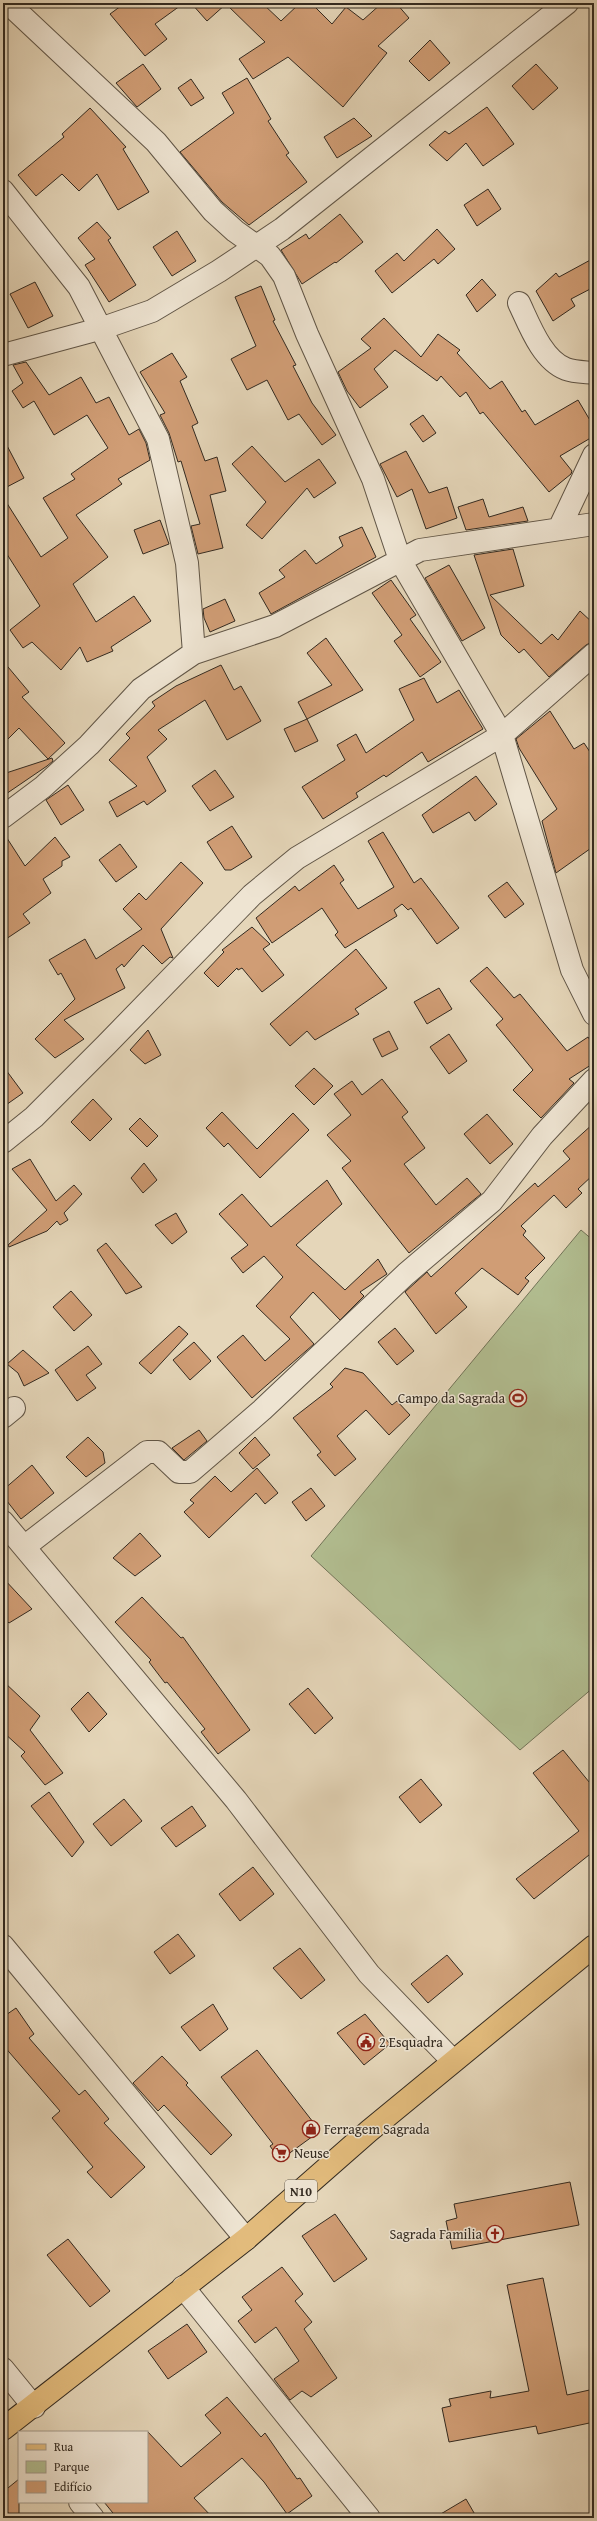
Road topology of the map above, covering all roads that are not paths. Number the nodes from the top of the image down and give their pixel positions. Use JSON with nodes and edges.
{"nodes":[{"id":1,"x":8,"y":3,"type":"edge"},
{"id":2,"x":567,"y":3,"type":"edge"},
{"id":3,"x":3,"y":191,"type":"edge"},
{"id":4,"x":256,"y":244,"type":"junction"},
{"id":5,"x":519,"y":303,"type":"dead end"},
{"id":6,"x":103,"y":328,"type":"junction"},
{"id":7,"x":3,"y":355,"type":"edge"},
{"id":8,"x":594,"y":373,"type":"edge"},
{"id":9,"x":594,"y":455,"type":"edge"},
{"id":10,"x":594,"y":524,"type":"edge"},
{"id":11,"x":559,"y":529,"type":"junction"},
{"id":12,"x":400,"y":560,"type":"junction"},
{"id":13,"x":194,"y":653,"type":"junction"},
{"id":14,"x":594,"y":654,"type":"edge"},
{"id":15,"x":502,"y":735,"type":"junction"},
{"id":16,"x":3,"y":817,"type":"edge"},
{"id":17,"x":594,"y":1014,"type":"edge"},
{"id":18,"x":594,"y":1080,"type":"edge"},
{"id":19,"x":3,"y":1142,"type":"edge"},
{"id":20,"x":3,"y":1522,"type":"edge"},
{"id":21,"x":24,"y":1547,"type":"junction"},
{"id":22,"x":3,"y":1946,"type":"edge"},
{"id":23,"x":594,"y":1946,"type":"edge"},
{"id":24,"x":453,"y":2061,"type":"junction"},
{"id":25,"x":246,"y":2240,"type":"junction"},
{"id":26,"x":183,"y":2287,"type":"junction"},
{"id":27,"x":3,"y":2369,"type":"edge"},
{"id":28,"x":34,"y":2407,"type":"junction"},
{"id":29,"x":12,"y":2428,"type":"edge"},
{"id":30,"x":81,"y":2503,"type":"edge"},
{"id":31,"x":93,"y":2518,"type":"edge"},
{"id":32,"x":369,"y":2518,"type":"edge"}],
"edges":[{"from":1,"to":4,"type":"street"},
{"from":2,"to":4,"type":"street"},
{"from":3,"to":6,"type":"street"},
{"from":4,"to":6,"type":"street"},
{"from":4,"to":12,"type":"street"},
{"from":5,"to":8,"type":"street"},
{"from":6,"to":7,"type":"street"},
{"from":6,"to":13,"type":"street"},
{"from":9,"to":11,"type":"street"},
{"from":10,"to":11,"type":"street"},
{"from":11,"to":12,"type":"street"},
{"from":12,"to":13,"type":"street"},
{"from":12,"to":15,"type":"street"},
{"from":13,"to":16,"type":"street"},
{"from":14,"to":15,"type":"street"},
{"from":15,"to":17,"type":"street"},
{"from":15,"to":19,"type":"street"},
{"from":18,"to":21,"type":"street"},
{"from":20,"to":21,"type":"street"},
{"from":21,"to":24,"type":"street"},
{"from":22,"to":25,"type":"street"},
{"from":23,"to":24,"type":"main road","number":"N10"},
{"from":24,"to":25,"type":"main road","number":"N10"},
{"from":25,"to":26,"type":"main road","number":"N10"},
{"from":26,"to":28,"type":"main road","number":"N10"},
{"from":26,"to":32,"type":"street"},
{"from":27,"to":28,"type":"street"},
{"from":28,"to":29,"type":"main road","number":"N10"},
{"from":30,"to":31,"type":"street"}]}
